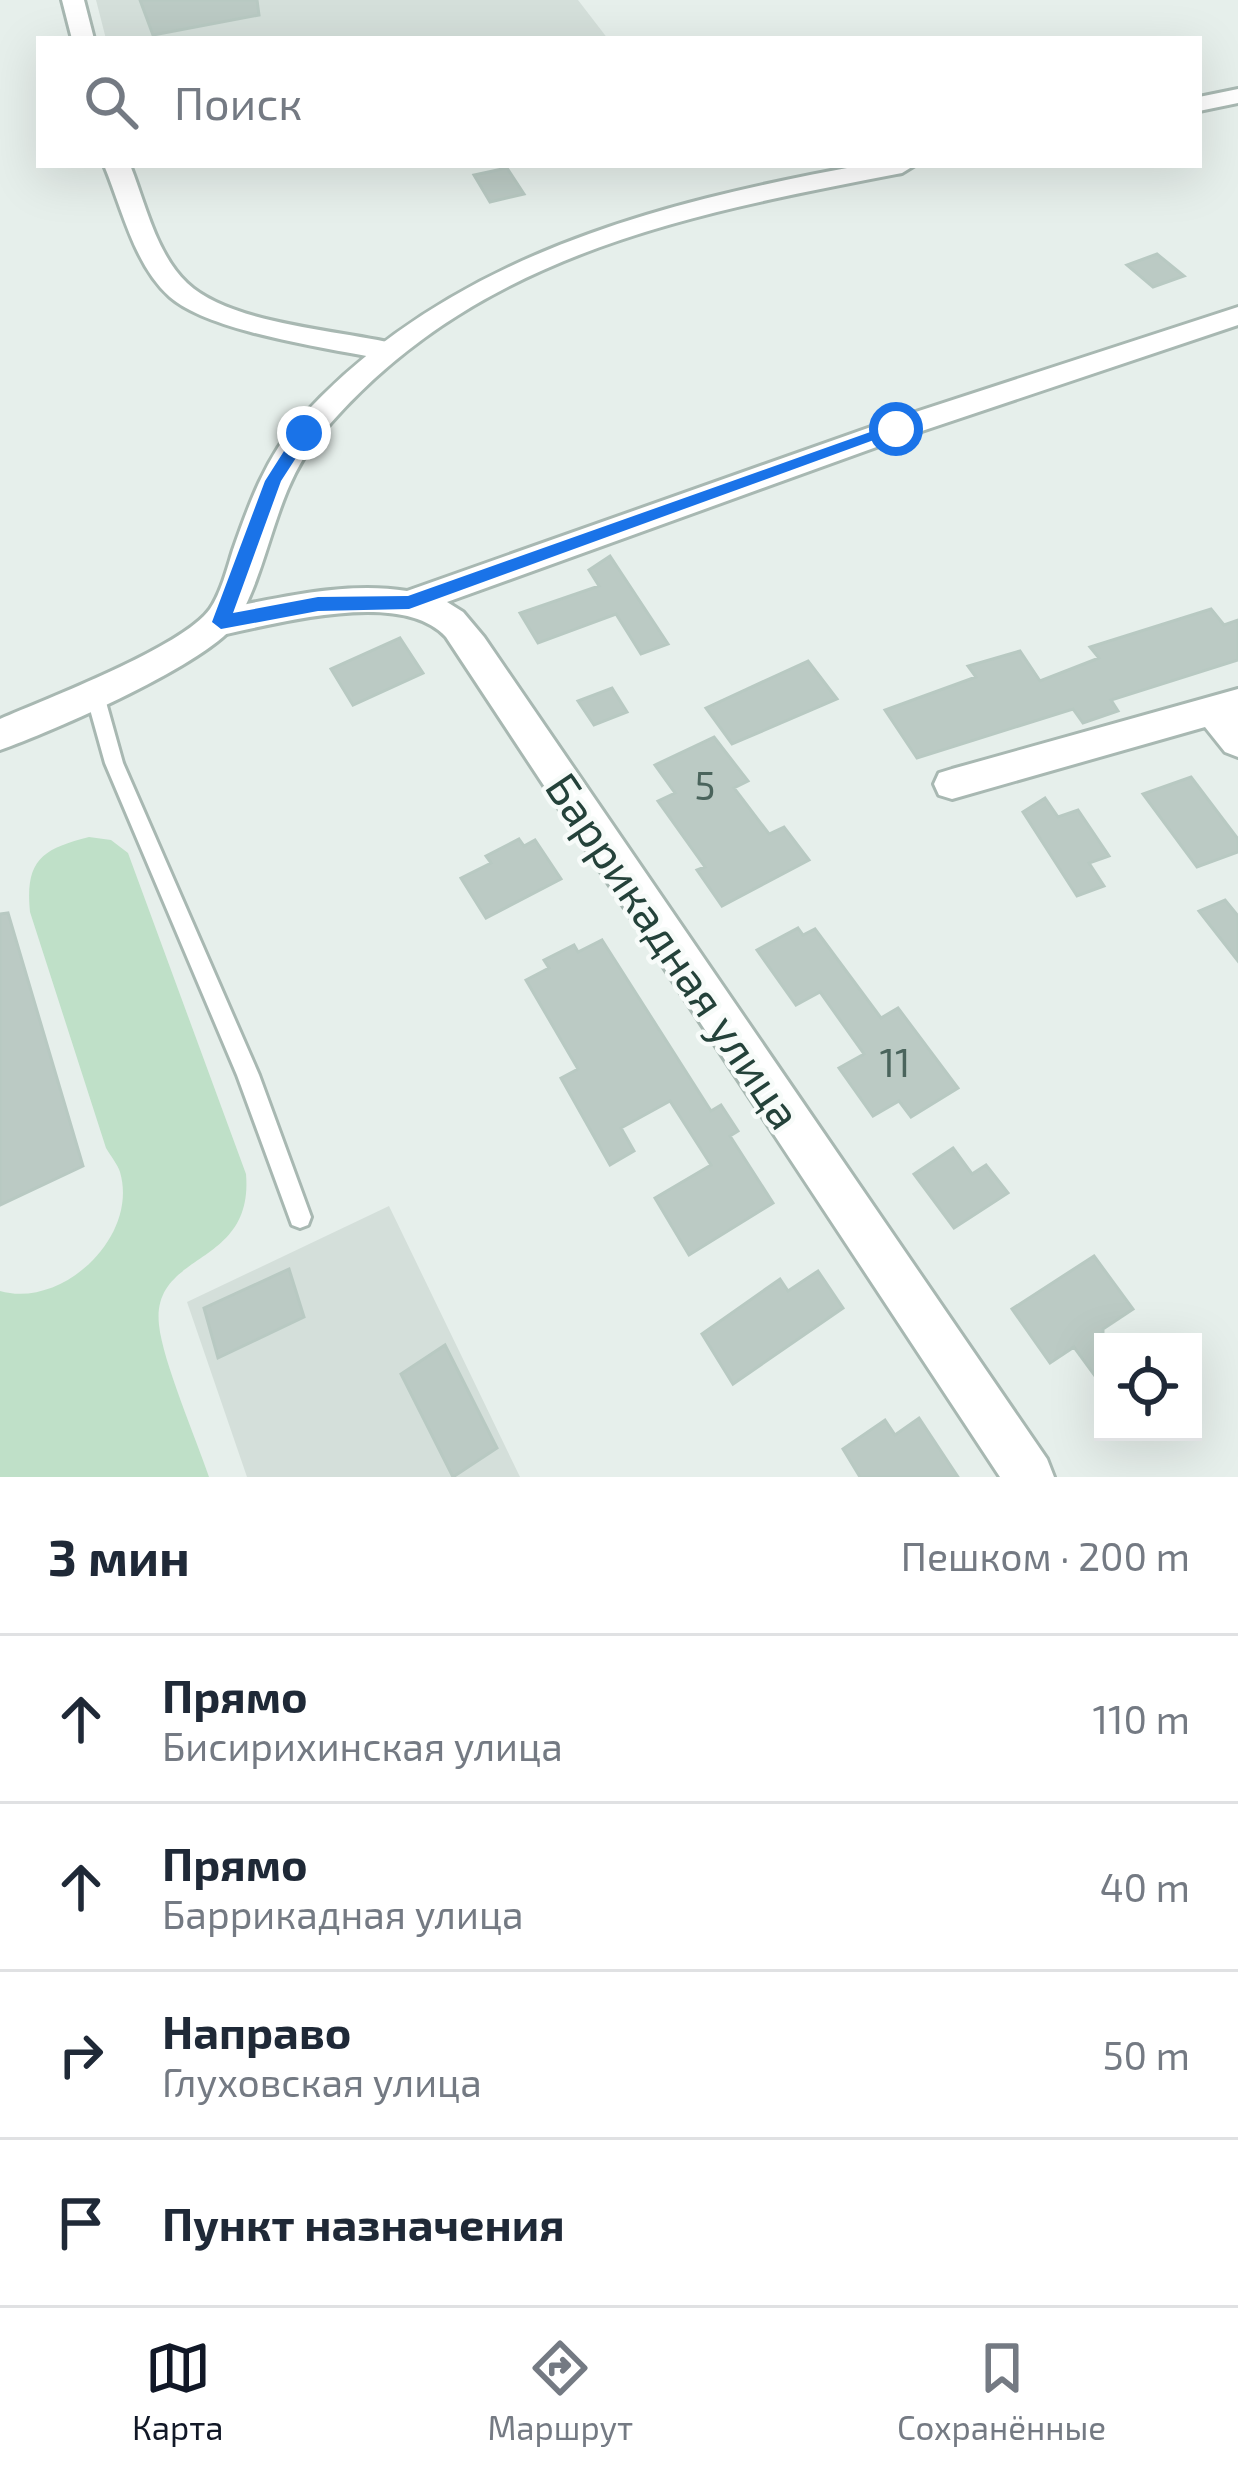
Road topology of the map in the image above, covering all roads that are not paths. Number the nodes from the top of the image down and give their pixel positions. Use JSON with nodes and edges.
{"nodes":[{"id":1,"x":73,"y":0,"type":"edge"},
{"id":2,"x":82,"y":36,"type":"edge"},
{"id":3,"x":1238,"y":95,"type":"edge"},
{"id":4,"x":1202,"y":103,"type":"edge"},
{"id":5,"x":118,"y":168,"type":"edge"},
{"id":6,"x":887,"y":168,"type":"edge"},
{"id":7,"x":1238,"y":316,"type":"edge"},
{"id":8,"x":391,"y":352,"type":"junction"},
{"id":9,"x":409,"y":603,"type":"junction"},
{"id":10,"x":221,"y":622,"type":"junction"},
{"id":11,"x":94,"y":695,"type":"junction"},
{"id":12,"x":1225,"y":706,"type":"edge"},
{"id":13,"x":0,"y":735,"type":"edge"},
{"id":14,"x":1238,"y":742,"type":"edge"},
{"id":15,"x":952,"y":784,"type":"dead end"},
{"id":16,"x":300,"y":1217,"type":"dead end"},
{"id":17,"x":1029,"y":1477,"type":"edge"}],
"edges":[{"from":1,"to":2,"type":"street"},
{"from":3,"to":4,"type":"street"},
{"from":5,"to":8,"type":"street"},
{"from":6,"to":8,"type":"street"},
{"from":7,"to":9,"type":"street"},
{"from":8,"to":10,"type":"street"},
{"from":9,"to":10,"type":"street"},
{"from":9,"to":17,"type":"street","name":"Баррикадная улица"},
{"from":10,"to":11,"type":"street"},
{"from":11,"to":13,"type":"street"},
{"from":11,"to":16,"type":"lane"},
{"from":12,"to":14,"type":"street"},
{"from":12,"to":15,"type":"street"}]}
